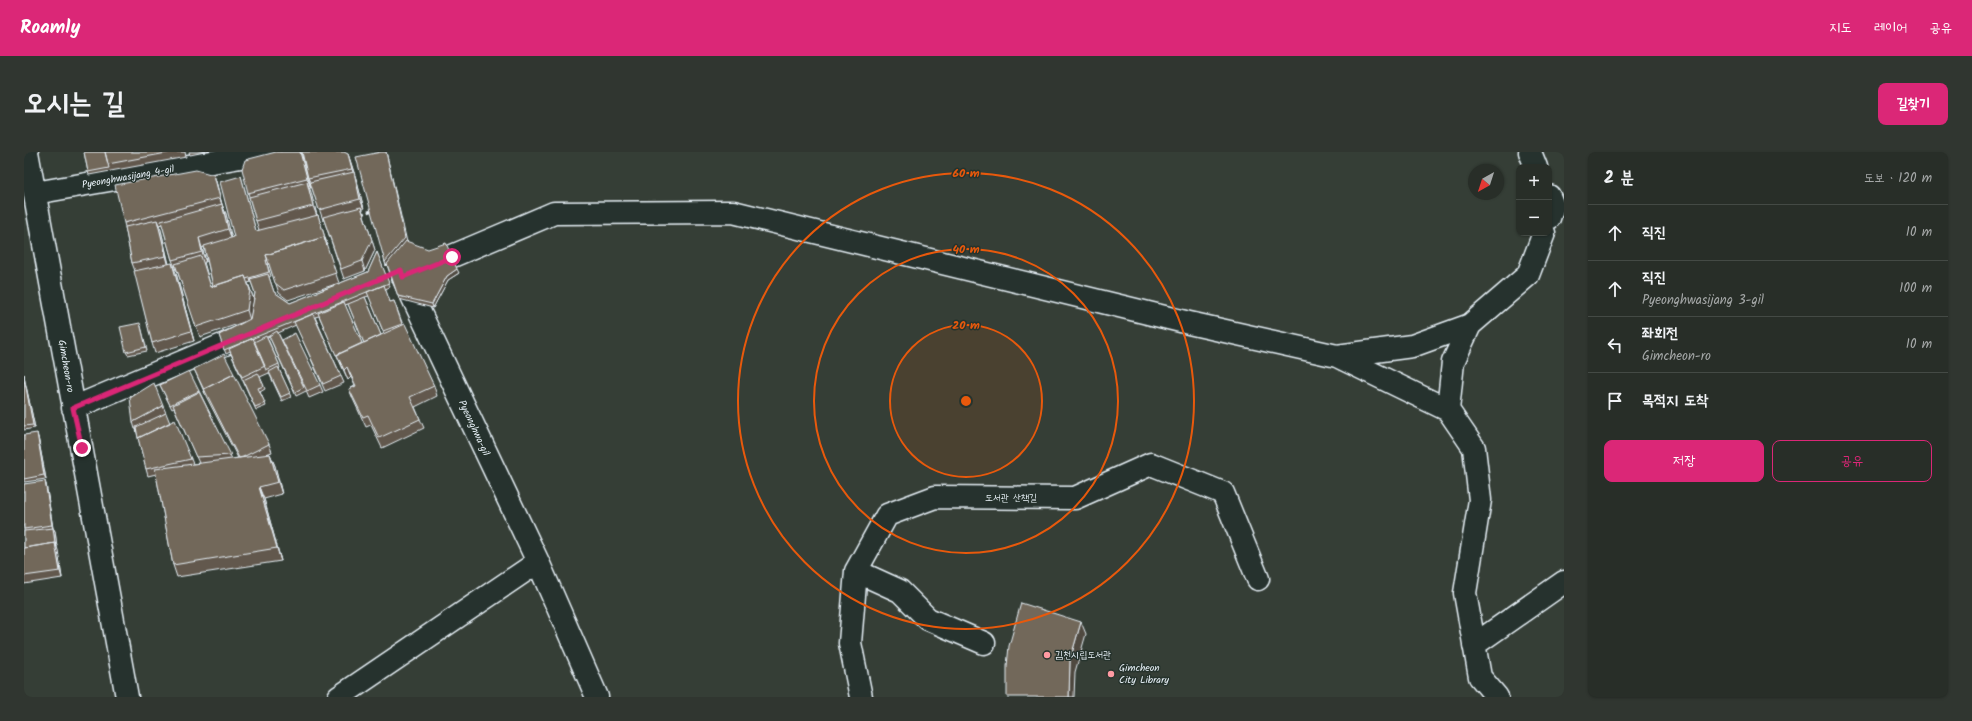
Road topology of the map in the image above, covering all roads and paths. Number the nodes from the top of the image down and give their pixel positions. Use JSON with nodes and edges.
{"nodes":[{"id":1,"x":27,"y":152,"type":"edge"},
{"id":2,"x":269,"y":152,"type":"edge"},
{"id":3,"x":1530,"y":152,"type":"edge"},
{"id":4,"x":222,"y":156,"type":"edge"},
{"id":5,"x":1535,"y":164,"type":"edge"},
{"id":6,"x":35,"y":194,"type":"junction"},
{"id":7,"x":377,"y":209,"type":"edge"},
{"id":8,"x":356,"y":215,"type":"edge"},
{"id":9,"x":1543,"y":236,"type":"edge"},
{"id":10,"x":401,"y":267,"type":"junction"},
{"id":11,"x":380,"y":279,"type":"edge"},
{"id":12,"x":272,"y":325,"type":"edge"},
{"id":13,"x":1470,"y":325,"type":"junction"},
{"id":14,"x":1337,"y":356,"type":"junction"},
{"id":15,"x":73,"y":408,"type":"junction"},
{"id":16,"x":1448,"y":410,"type":"junction"},
{"id":17,"x":538,"y":562,"type":"junction"},
{"id":18,"x":856,"y":571,"type":"junction"},
{"id":19,"x":1258,"y":579,"type":"dead end"},
{"id":20,"x":1564,"y":582,"type":"edge"},
{"id":21,"x":984,"y":643,"type":"dead end"},
{"id":22,"x":1474,"y":645,"type":"junction"},
{"id":23,"x":127,"y":697,"type":"edge"},
{"id":24,"x":339,"y":697,"type":"edge"},
{"id":25,"x":597,"y":697,"type":"edge"},
{"id":26,"x":861,"y":697,"type":"edge"},
{"id":27,"x":1497,"y":697,"type":"edge"}],
"edges":[{"from":1,"to":6,"type":"street","name":"Gimcheon-ro"},
{"from":2,"to":4,"type":"street","name":"Pyeonghwasijang 4-gil"},
{"from":3,"to":5,"type":"street"},
{"from":4,"to":6,"type":"street","name":"Pyeonghwasijang 4-gil"},
{"from":6,"to":15,"type":"street","name":"Gimcheon-ro"},
{"from":7,"to":8,"type":"path"},
{"from":9,"to":13,"type":"street"},
{"from":10,"to":11,"type":"street"},
{"from":10,"to":14,"type":"street"},
{"from":10,"to":17,"type":"street","name":"Pyeonghwa-gil"},
{"from":12,"to":15,"type":"street"},
{"from":13,"to":14,"type":"street"},
{"from":13,"to":16,"type":"street"},
{"from":14,"to":16,"type":"street"},
{"from":15,"to":23,"type":"street","name":"Gimcheon-ro"},
{"from":16,"to":22,"type":"street"},
{"from":17,"to":24,"type":"street"},
{"from":17,"to":25,"type":"street","name":"Pyeonghwa-gil"},
{"from":18,"to":19,"type":"street","name":"도서관 산책길"},
{"from":18,"to":21,"type":"street"},
{"from":18,"to":26,"type":"street","name":"도서관 산책길"},
{"from":20,"to":22,"type":"street"},
{"from":22,"to":27,"type":"street"}]}
